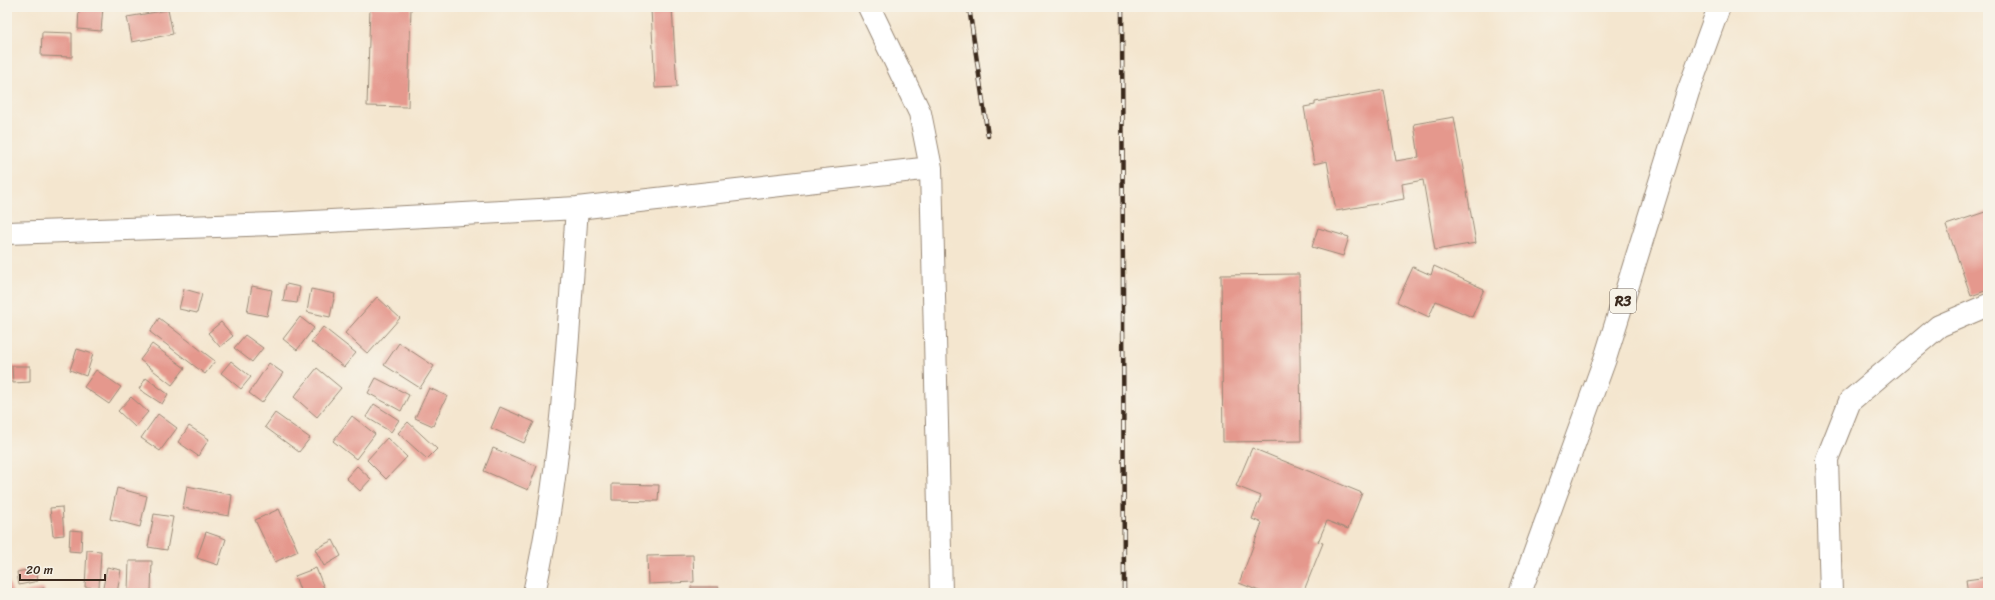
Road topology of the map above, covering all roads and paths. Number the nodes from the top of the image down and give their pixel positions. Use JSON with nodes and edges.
{"nodes":[{"id":1,"x":869,"y":7,"type":"edge"},
{"id":2,"x":1719,"y":7,"type":"edge"},
{"id":3,"x":931,"y":168,"type":"junction"},
{"id":4,"x":577,"y":208,"type":"junction"},
{"id":5,"x":7,"y":233,"type":"edge"},
{"id":6,"x":1988,"y":305,"type":"edge"},
{"id":7,"x":534,"y":593,"type":"edge"},
{"id":8,"x":941,"y":593,"type":"edge"},
{"id":9,"x":1520,"y":593,"type":"edge"},
{"id":10,"x":1831,"y":593,"type":"edge"}],
"edges":[{"from":1,"to":3,"type":"main road"},
{"from":2,"to":9,"type":"main road","number":"R3"},
{"from":3,"to":4,"type":"main road"},
{"from":3,"to":8,"type":"main road"},
{"from":4,"to":5,"type":"main road"},
{"from":4,"to":7,"type":"main road"},
{"from":6,"to":10,"type":"main road"}]}
